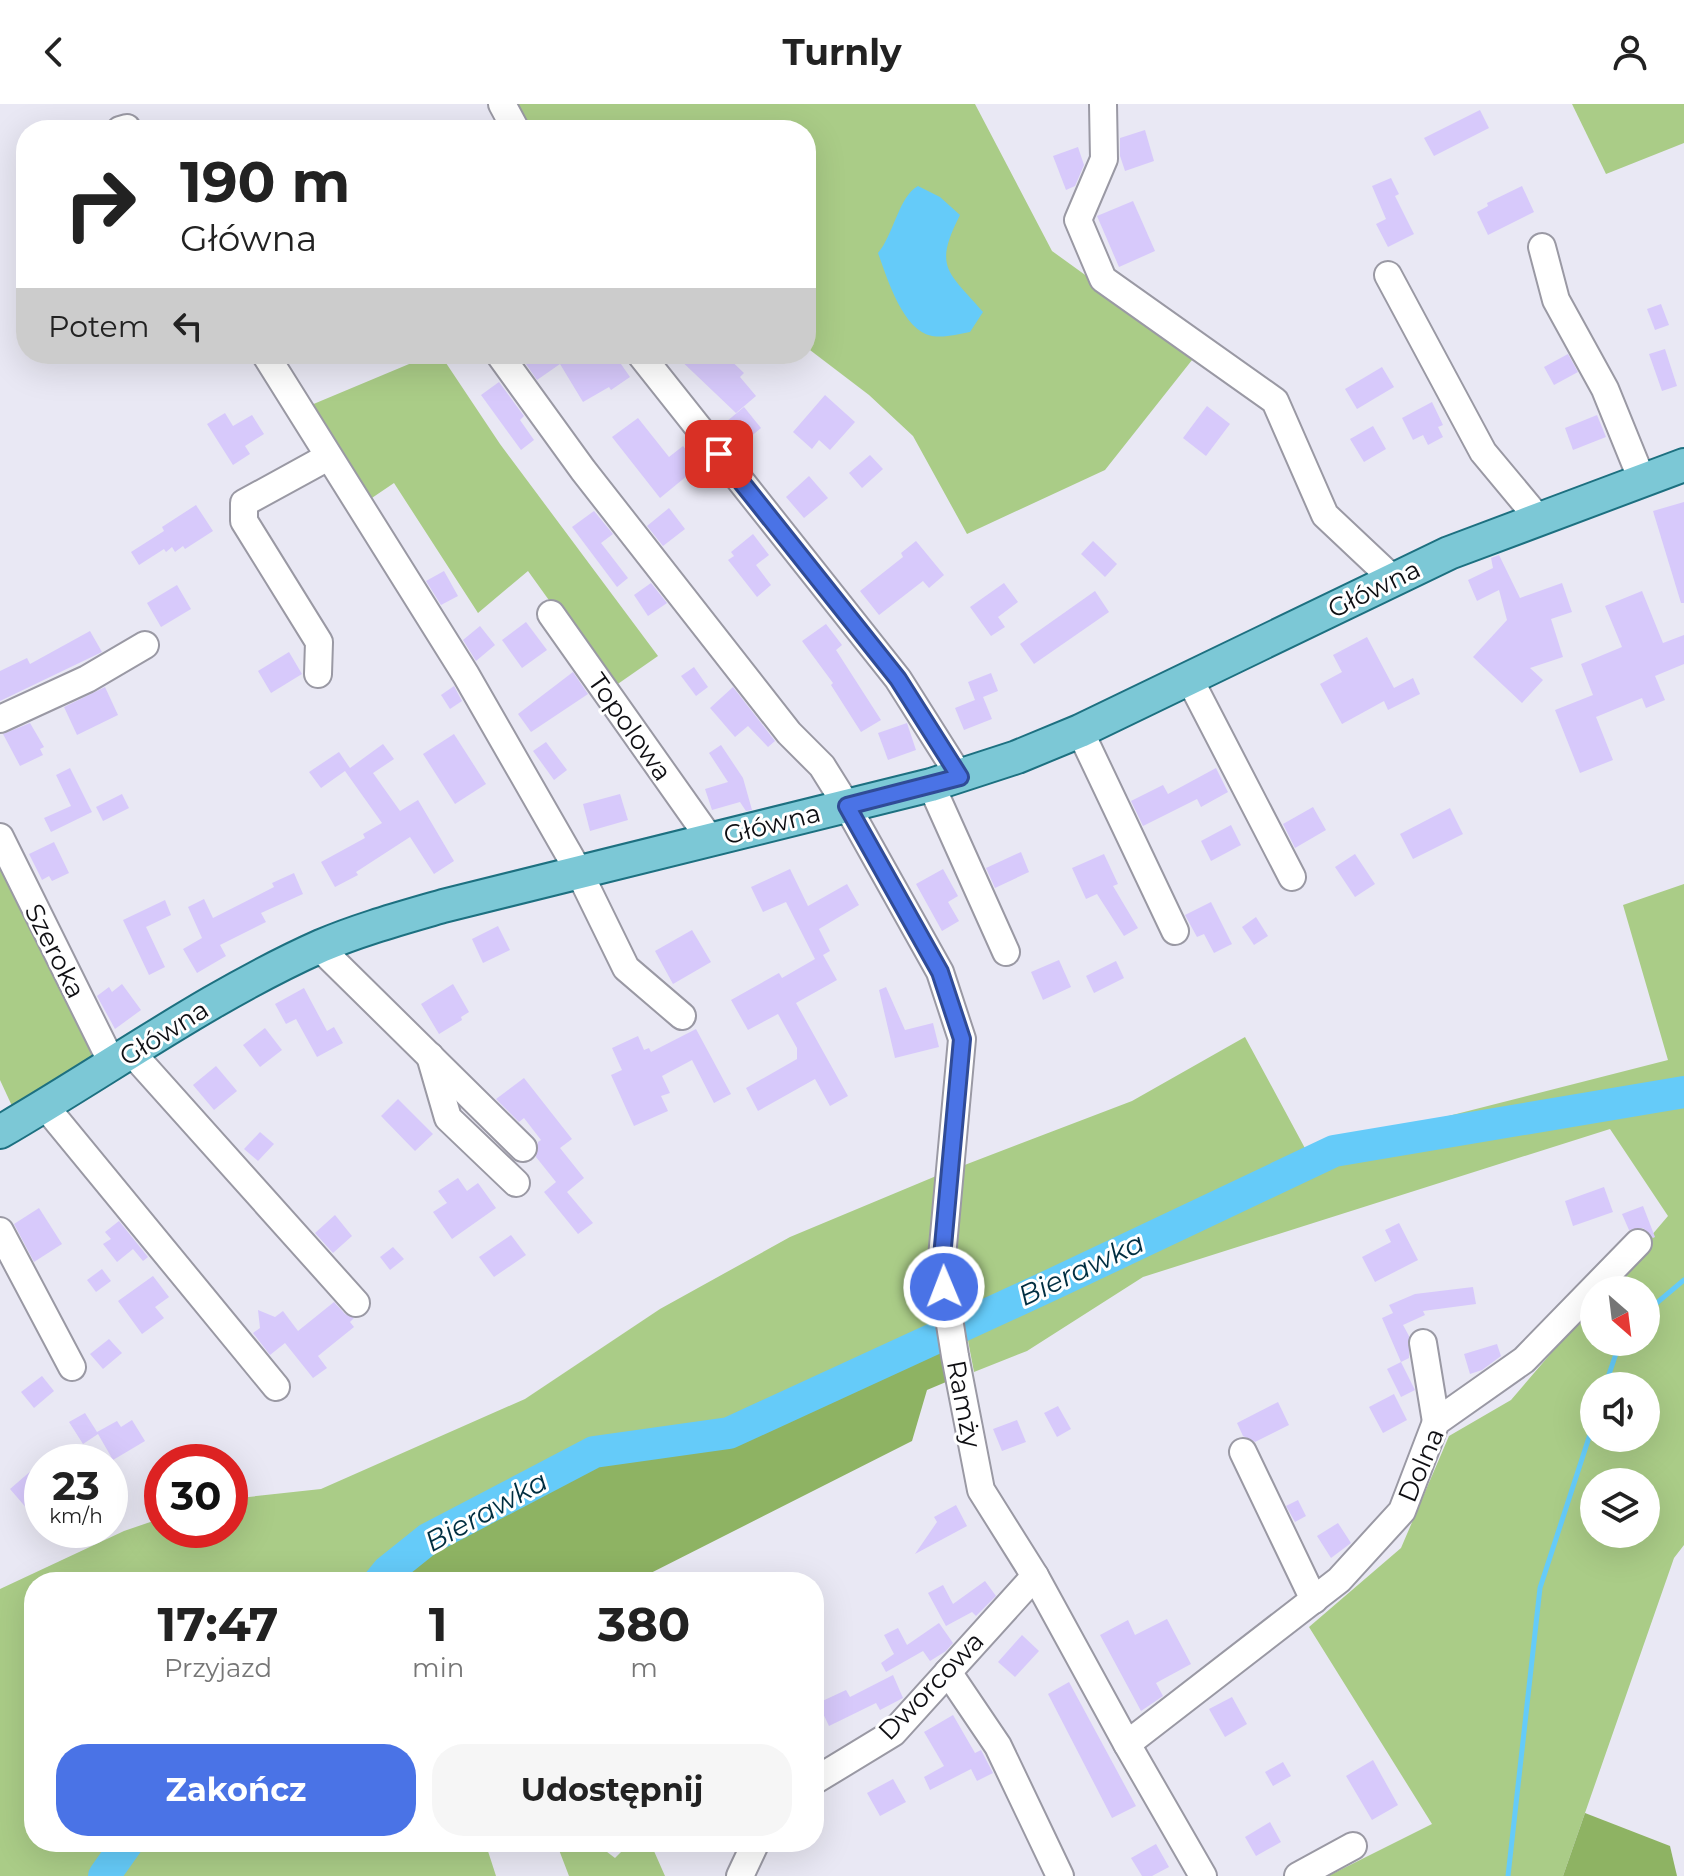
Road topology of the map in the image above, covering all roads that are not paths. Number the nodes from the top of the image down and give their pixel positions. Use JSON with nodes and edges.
{"nodes":[{"id":1,"x":1103,"y":104,"type":"edge"},
{"id":2,"x":1542,"y":247,"type":"dead end"},
{"id":3,"x":1388,"y":275,"type":"dead end"},
{"id":4,"x":271,"y":364,"type":"edge"},
{"id":5,"x":506,"y":364,"type":"edge"},
{"id":6,"x":648,"y":364,"type":"edge"},
{"id":7,"x":328,"y":457,"type":"junction"},
{"id":8,"x":1684,"y":465,"type":"edge"},
{"id":9,"x":1642,"y":480,"type":"junction"},
{"id":10,"x":1538,"y":518,"type":"junction"},
{"id":11,"x":1394,"y":580,"type":"junction"},
{"id":12,"x":551,"y":614,"type":"dead end"},
{"id":13,"x":145,"y":645,"type":"dead end"},
{"id":14,"x":318,"y":674,"type":"dead end"},
{"id":15,"x":1189,"y":678,"type":"junction"},
{"id":16,"x":0,"y":719,"type":"edge"},
{"id":17,"x":1080,"y":731,"type":"junction"},
{"id":18,"x":946,"y":781,"type":"junction"},
{"id":19,"x":847,"y":806,"type":"junction"},
{"id":20,"x":0,"y":837,"type":"edge"},
{"id":21,"x":710,"y":839,"type":"junction"},
{"id":22,"x":579,"y":872,"type":"junction"},
{"id":23,"x":1292,"y":877,"type":"dead end"},
{"id":24,"x":1175,"y":931,"type":"dead end"},
{"id":25,"x":319,"y":947,"type":"junction"},
{"id":26,"x":1006,"y":952,"type":"dead end"},
{"id":27,"x":682,"y":1016,"type":"dead end"},
{"id":28,"x":430,"y":1056,"type":"junction"},
{"id":29,"x":122,"y":1059,"type":"junction"},
{"id":30,"x":45,"y":1106,"type":"junction"},
{"id":31,"x":0,"y":1132,"type":"edge"},
{"id":32,"x":523,"y":1148,"type":"dead end"},
{"id":33,"x":516,"y":1183,"type":"dead end"},
{"id":34,"x":0,"y":1231,"type":"edge"},
{"id":35,"x":1638,"y":1243,"type":"dead end"},
{"id":36,"x":356,"y":1303,"type":"dead end"},
{"id":37,"x":1423,"y":1343,"type":"dead end"},
{"id":38,"x":72,"y":1367,"type":"dead end"},
{"id":39,"x":276,"y":1387,"type":"dead end"},
{"id":40,"x":1436,"y":1422,"type":"junction"},
{"id":41,"x":1243,"y":1452,"type":"dead end"},
{"id":42,"x":1035,"y":1576,"type":"junction"},
{"id":43,"x":1314,"y":1600,"type":"junction"},
{"id":44,"x":948,"y":1672,"type":"junction"},
{"id":45,"x":1127,"y":1744,"type":"junction"},
{"id":46,"x":824,"y":1775,"type":"edge"},
{"id":47,"x":1353,"y":1846,"type":"dead end"},
{"id":48,"x":752,"y":1852,"type":"edge"},
{"id":49,"x":1191,"y":1871,"type":"edge"},
{"id":50,"x":742,"y":1874,"type":"edge"},
{"id":51,"x":1060,"y":1876,"type":"edge"},
{"id":52,"x":1298,"y":1876,"type":"edge"}],
"edges":[{"from":1,"to":11,"type":"street"},
{"from":2,"to":9,"type":"street"},
{"from":3,"to":10,"type":"street"},
{"from":4,"to":7,"type":"street"},
{"from":5,"to":19,"type":"street","name":"Ramży"},
{"from":6,"to":18,"type":"street"},
{"from":7,"to":14,"type":"street"},
{"from":7,"to":22,"type":"street"},
{"from":8,"to":9,"type":"main road","name":"Główna"},
{"from":9,"to":10,"type":"main road","name":"Główna"},
{"from":10,"to":11,"type":"main road","name":"Główna"},
{"from":11,"to":15,"type":"main road","name":"Główna"},
{"from":12,"to":21,"type":"street","name":"Topolowa"},
{"from":13,"to":16,"type":"street"},
{"from":15,"to":17,"type":"main road","name":"Główna"},
{"from":15,"to":23,"type":"street"},
{"from":17,"to":18,"type":"main road","name":"Główna"},
{"from":17,"to":24,"type":"street"},
{"from":18,"to":19,"type":"main road","name":"Główna"},
{"from":18,"to":26,"type":"street"},
{"from":19,"to":21,"type":"main road","name":"Główna"},
{"from":19,"to":42,"type":"street","name":"Ramży"},
{"from":20,"to":29,"type":"street","name":"Szeroka"},
{"from":21,"to":22,"type":"main road","name":"Główna"},
{"from":22,"to":25,"type":"main road","name":"Główna"},
{"from":22,"to":27,"type":"street"},
{"from":25,"to":28,"type":"street"},
{"from":25,"to":29,"type":"main road","name":"Główna"},
{"from":28,"to":32,"type":"street"},
{"from":28,"to":33,"type":"street"},
{"from":29,"to":30,"type":"main road","name":"Główna"},
{"from":29,"to":36,"type":"street","name":"Szeroka"},
{"from":30,"to":31,"type":"main road","name":"Główna"},
{"from":30,"to":39,"type":"street"},
{"from":34,"to":38,"type":"street"},
{"from":35,"to":40,"type":"street","name":"Dolna"},
{"from":37,"to":40,"type":"street"},
{"from":40,"to":43,"type":"street","name":"Dolna"},
{"from":41,"to":43,"type":"street"},
{"from":42,"to":44,"type":"street","name":"Dworcowa"},
{"from":42,"to":45,"type":"street","name":"Ramży"},
{"from":43,"to":45,"type":"street","name":"Dolna"},
{"from":44,"to":46,"type":"street","name":"Dworcowa"},
{"from":44,"to":51,"type":"street"},
{"from":45,"to":49,"type":"street","name":"Ramży"},
{"from":47,"to":52,"type":"street"},
{"from":48,"to":50,"type":"street"}]}
